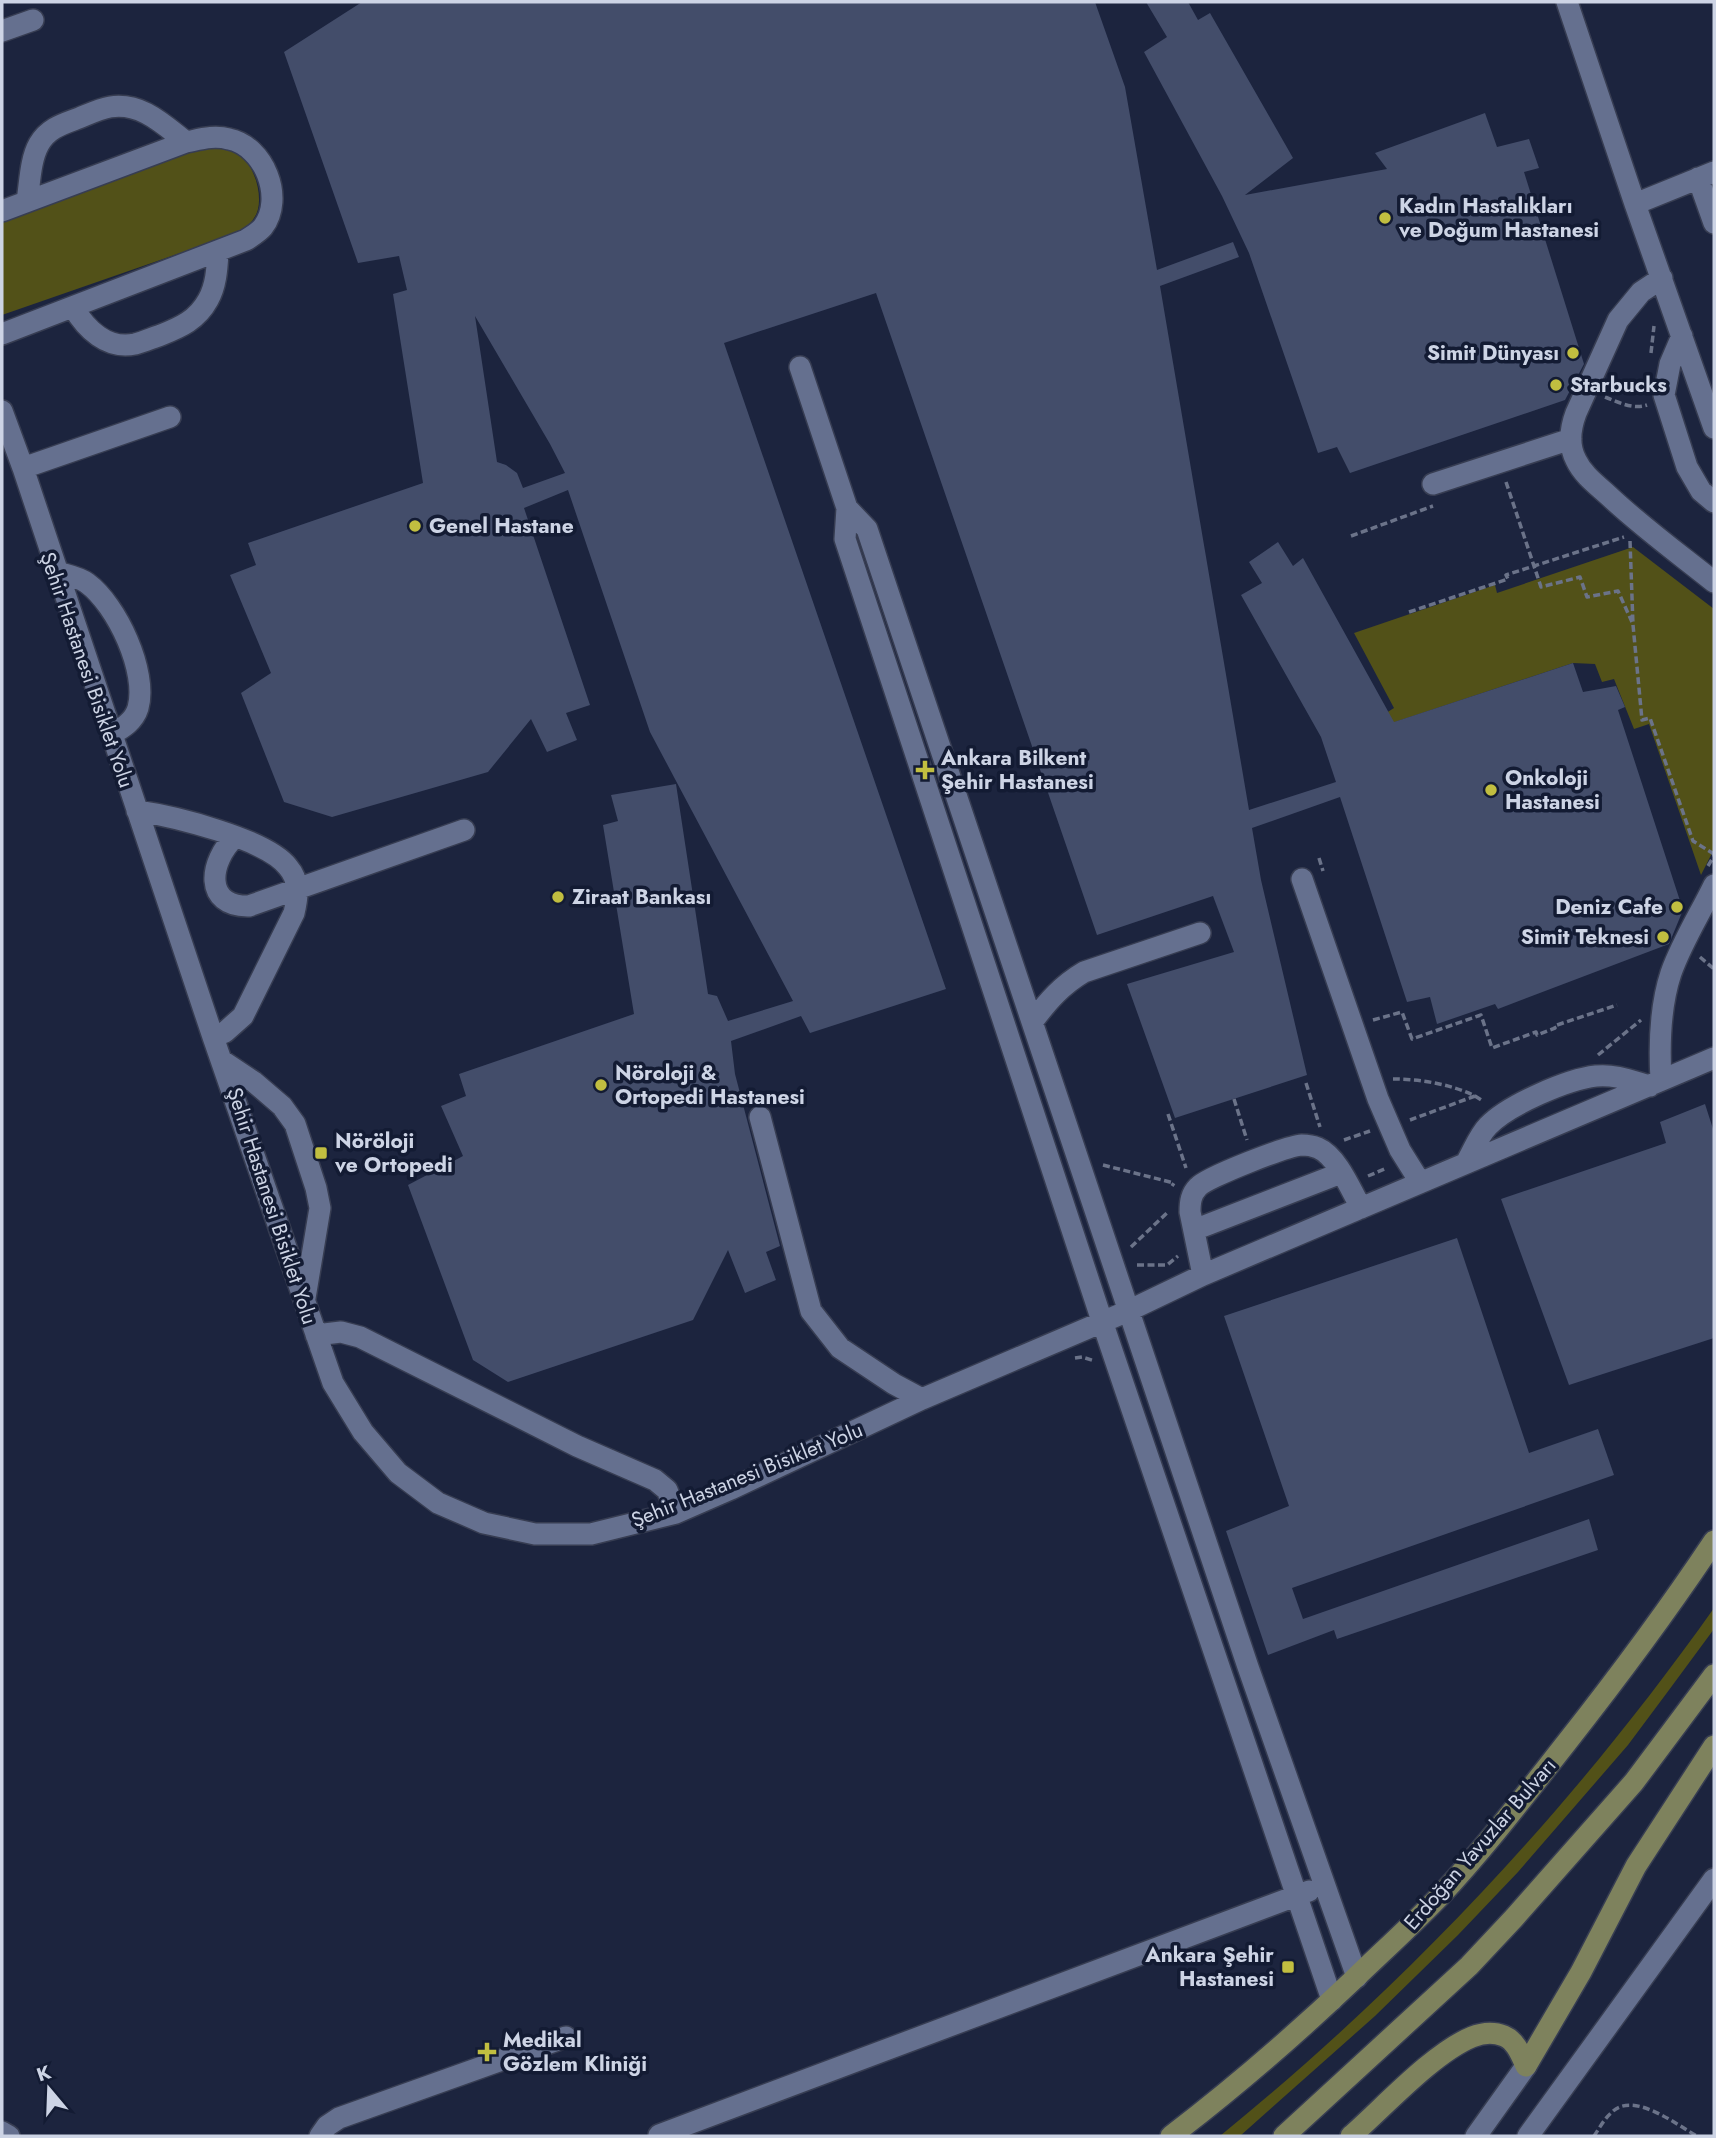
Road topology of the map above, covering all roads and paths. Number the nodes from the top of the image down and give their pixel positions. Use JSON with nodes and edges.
{"nodes":[{"id":1,"x":1567,"y":2,"type":"edge"},
{"id":2,"x":33,"y":20,"type":"dead end"},
{"id":3,"x":2,"y":31,"type":"edge"},
{"id":4,"x":186,"y":142,"type":"junction"},
{"id":5,"x":1706,"y":175,"type":"edge"},
{"id":6,"x":27,"y":201,"type":"junction"},
{"id":7,"x":1635,"y":204,"type":"junction"},
{"id":8,"x":2,"y":211,"type":"edge"},
{"id":9,"x":1714,"y":223,"type":"edge"},
{"id":10,"x":218,"y":253,"type":"junction"},
{"id":11,"x":1662,"y":278,"type":"junction"},
{"id":12,"x":73,"y":307,"type":"junction"},
{"id":13,"x":1656,"y":316,"type":"dead end"},
{"id":14,"x":2,"y":334,"type":"edge"},
{"id":15,"x":1682,"y":336,"type":"junction"},
{"id":16,"x":1650,"y":355,"type":"dead end"},
{"id":17,"x":800,"y":367,"type":"dead end"},
{"id":18,"x":1599,"y":394,"type":"dead end"},
{"id":19,"x":1653,"y":402,"type":"dead end"},
{"id":20,"x":2,"y":411,"type":"edge"},
{"id":21,"x":170,"y":417,"type":"dead end"},
{"id":22,"x":1714,"y":426,"type":"edge"},
{"id":23,"x":1571,"y":439,"type":"junction"},
{"id":24,"x":23,"y":468,"type":"junction"},
{"id":25,"x":1515,"y":477,"type":"dead end"},
{"id":26,"x":1433,"y":484,"type":"dead end"},
{"id":27,"x":1444,"y":502,"type":"dead end"},
{"id":28,"x":1714,"y":502,"type":"edge"},
{"id":29,"x":847,"y":508,"type":"junction"},
{"id":30,"x":1352,"y":536,"type":"dead end"},
{"id":31,"x":1535,"y":565,"type":"junction"},
{"id":32,"x":57,"y":572,"type":"junction"},
{"id":33,"x":1714,"y":582,"type":"edge"},
{"id":34,"x":1409,"y":612,"type":"dead end"},
{"id":35,"x":1633,"y":625,"type":"junction"},
{"id":36,"x":112,"y":734,"type":"junction"},
{"id":37,"x":137,"y":811,"type":"junction"},
{"id":38,"x":464,"y":830,"type":"dead end"},
{"id":39,"x":235,"y":837,"type":"junction"},
{"id":40,"x":1714,"y":855,"type":"edge"},
{"id":41,"x":1301,"y":879,"type":"dead end"},
{"id":42,"x":1709,"y":881,"type":"edge"},
{"id":43,"x":298,"y":889,"type":"junction"},
{"id":44,"x":1200,"y":933,"type":"dead end"},
{"id":45,"x":1693,"y":951,"type":"dead end"},
{"id":46,"x":1714,"y":969,"type":"edge"},
{"id":47,"x":1617,"y":1005,"type":"dead end"},
{"id":48,"x":1645,"y":1017,"type":"dead end"},
{"id":49,"x":1033,"y":1021,"type":"junction"},
{"id":50,"x":1371,"y":1021,"type":"dead end"},
{"id":51,"x":213,"y":1037,"type":"junction"},
{"id":52,"x":1603,"y":1058,"type":"dead end"},
{"id":53,"x":1714,"y":1058,"type":"edge"},
{"id":54,"x":221,"y":1059,"type":"junction"},
{"id":55,"x":1387,"y":1080,"type":"dead end"},
{"id":56,"x":1656,"y":1083,"type":"junction"},
{"id":57,"x":1234,"y":1099,"type":"dead end"},
{"id":58,"x":1168,"y":1114,"type":"dead end"},
{"id":59,"x":760,"y":1117,"type":"dead end"},
{"id":60,"x":1402,"y":1124,"type":"dead end"},
{"id":61,"x":1372,"y":1125,"type":"dead end"},
{"id":62,"x":1321,"y":1128,"type":"dead end"},
{"id":63,"x":1328,"y":1128,"type":"dead end"},
{"id":64,"x":1240,"y":1145,"type":"dead end"},
{"id":65,"x":1343,"y":1149,"type":"dead end"},
{"id":66,"x":1466,"y":1163,"type":"junction"},
{"id":67,"x":1096,"y":1165,"type":"dead end"},
{"id":68,"x":1395,"y":1165,"type":"dead end"},
{"id":69,"x":1341,"y":1172,"type":"junction"},
{"id":70,"x":1185,"y":1174,"type":"dead end"},
{"id":71,"x":1364,"y":1177,"type":"dead end"},
{"id":72,"x":1420,"y":1182,"type":"junction"},
{"id":73,"x":1171,"y":1192,"type":"dead end"},
{"id":74,"x":1174,"y":1206,"type":"dead end"},
{"id":75,"x":1361,"y":1208,"type":"junction"},
{"id":76,"x":1195,"y":1230,"type":"junction"},
{"id":77,"x":1128,"y":1252,"type":"dead end"},
{"id":78,"x":1127,"y":1262,"type":"dead end"},
{"id":79,"x":1147,"y":1265,"type":"dead end"},
{"id":80,"x":1203,"y":1275,"type":"junction"},
{"id":81,"x":304,"y":1300,"type":"junction"},
{"id":82,"x":1128,"y":1311,"type":"junction"},
{"id":83,"x":1102,"y":1321,"type":"junction"},
{"id":84,"x":316,"y":1335,"type":"junction"},
{"id":85,"x":1068,"y":1359,"type":"dead end"},
{"id":86,"x":1100,"y":1367,"type":"dead end"},
{"id":87,"x":922,"y":1399,"type":"junction"},
{"id":88,"x":676,"y":1513,"type":"junction"},
{"id":89,"x":1714,"y":1541,"type":"edge"},
{"id":90,"x":1714,"y":1675,"type":"edge"},
{"id":91,"x":1714,"y":1746,"type":"edge"},
{"id":92,"x":1714,"y":1879,"type":"edge"},
{"id":93,"x":1324,"y":1885,"type":"junction"},
{"id":94,"x":1297,"y":1895,"type":"junction"},
{"id":95,"x":1357,"y":1977,"type":"junction"},
{"id":96,"x":1332,"y":2000,"type":"junction"},
{"id":97,"x":566,"y":2037,"type":"dead end"},
{"id":98,"x":1526,"y":2066,"type":"junction"},
{"id":99,"x":2,"y":2132,"type":"edge"},
{"id":100,"x":659,"y":2135,"type":"edge"},
{"id":101,"x":9,"y":2136,"type":"edge"},
{"id":102,"x":320,"y":2136,"type":"edge"},
{"id":103,"x":1171,"y":2136,"type":"edge"},
{"id":104,"x":1284,"y":2136,"type":"edge"},
{"id":105,"x":1351,"y":2136,"type":"edge"},
{"id":106,"x":1476,"y":2136,"type":"edge"},
{"id":107,"x":1528,"y":2136,"type":"edge"},
{"id":108,"x":1594,"y":2136,"type":"edge"},
{"id":109,"x":1697,"y":2136,"type":"edge"}],
"edges":[{"from":1,"to":7,"type":"street"},
{"from":2,"to":3,"type":"street"},
{"from":4,"to":6,"type":"street"},
{"from":4,"to":6,"type":"street"},
{"from":4,"to":10,"type":"street"},
{"from":5,"to":7,"type":"street"},
{"from":5,"to":9,"type":"street"},
{"from":6,"to":8,"type":"street"},
{"from":7,"to":11,"type":"street"},
{"from":10,"to":12,"type":"street"},
{"from":10,"to":12,"type":"street"},
{"from":11,"to":15,"type":"street"},
{"from":11,"to":23,"type":"street"},
{"from":12,"to":14,"type":"street"},
{"from":13,"to":16,"type":"path"},
{"from":15,"to":22,"type":"street"},
{"from":15,"to":28,"type":"street"},
{"from":17,"to":29,"type":"street"},
{"from":18,"to":19,"type":"path"},
{"from":20,"to":24,"type":"street"},
{"from":21,"to":24,"type":"street"},
{"from":23,"to":26,"type":"street"},
{"from":23,"to":33,"type":"street"},
{"from":24,"to":32,"type":"street"},
{"from":25,"to":31,"type":"path"},
{"from":27,"to":30,"type":"path"},
{"from":29,"to":49,"type":"street"},
{"from":29,"to":83,"type":"street"},
{"from":31,"to":34,"type":"path"},
{"from":31,"to":35,"type":"path"},
{"from":31,"to":35,"type":"path"},
{"from":32,"to":36,"type":"street"},
{"from":32,"to":36,"type":"street"},
{"from":35,"to":40,"type":"path"},
{"from":36,"to":37,"type":"street"},
{"from":37,"to":39,"type":"street"},
{"from":37,"to":51,"type":"street"},
{"from":38,"to":43,"type":"street"},
{"from":39,"to":43,"type":"street"},
{"from":39,"to":43,"type":"street"},
{"from":40,"to":42,"type":"path"},
{"from":41,"to":72,"type":"street"},
{"from":42,"to":56,"type":"street"},
{"from":43,"to":51,"type":"street"},
{"from":44,"to":49,"type":"street"},
{"from":45,"to":46,"type":"path"},
{"from":47,"to":50,"type":"path"},
{"from":48,"to":52,"type":"path"},
{"from":49,"to":82,"type":"street"},
{"from":51,"to":54,"type":"street"},
{"from":53,"to":56,"type":"street"},
{"from":54,"to":81,"type":"street"},
{"from":54,"to":81,"type":"street"},
{"from":55,"to":60,"type":"path"},
{"from":56,"to":66,"type":"street"},
{"from":56,"to":66,"type":"street"},
{"from":57,"to":64,"type":"path"},
{"from":58,"to":70,"type":"path"},
{"from":59,"to":87,"type":"street"},
{"from":61,"to":65,"type":"path"},
{"from":62,"to":63,"type":"path"},
{"from":66,"to":72,"type":"street"},
{"from":67,"to":73,"type":"path"},
{"from":68,"to":71,"type":"path"},
{"from":69,"to":75,"type":"street"},
{"from":69,"to":76,"type":"street"},
{"from":69,"to":76,"type":"street"},
{"from":72,"to":75,"type":"street"},
{"from":74,"to":77,"type":"path"},
{"from":75,"to":80,"type":"street"},
{"from":76,"to":80,"type":"street"},
{"from":78,"to":79,"type":"path"},
{"from":80,"to":82,"type":"street"},
{"from":81,"to":84,"type":"street"},
{"from":82,"to":83,"type":"street"},
{"from":82,"to":93,"type":"street"},
{"from":83,"to":87,"type":"street"},
{"from":83,"to":94,"type":"street"},
{"from":84,"to":88,"type":"street"},
{"from":84,"to":88,"type":"street"},
{"from":85,"to":86,"type":"path"},
{"from":87,"to":88,"type":"street"},
{"from":89,"to":95,"type":"main road","name":"Erdoğan Yavuzlar Bulvarı"},
{"from":90,"to":104,"type":"main road"},
{"from":91,"to":98,"type":"main road"},
{"from":92,"to":107,"type":"street"},
{"from":93,"to":94,"type":"street"},
{"from":93,"to":95,"type":"street"},
{"from":94,"to":96,"type":"street"},
{"from":94,"to":100,"type":"street"},
{"from":95,"to":96,"type":"main road","name":"Erdoğan Yavuzlar Bulvarı"},
{"from":96,"to":103,"type":"main road","name":"Erdoğan Yavuzlar Bulvarı"},
{"from":97,"to":102,"type":"street"},
{"from":98,"to":105,"type":"main road"},
{"from":98,"to":106,"type":"street"},
{"from":99,"to":101,"type":"street"},
{"from":108,"to":109,"type":"path"}]}
